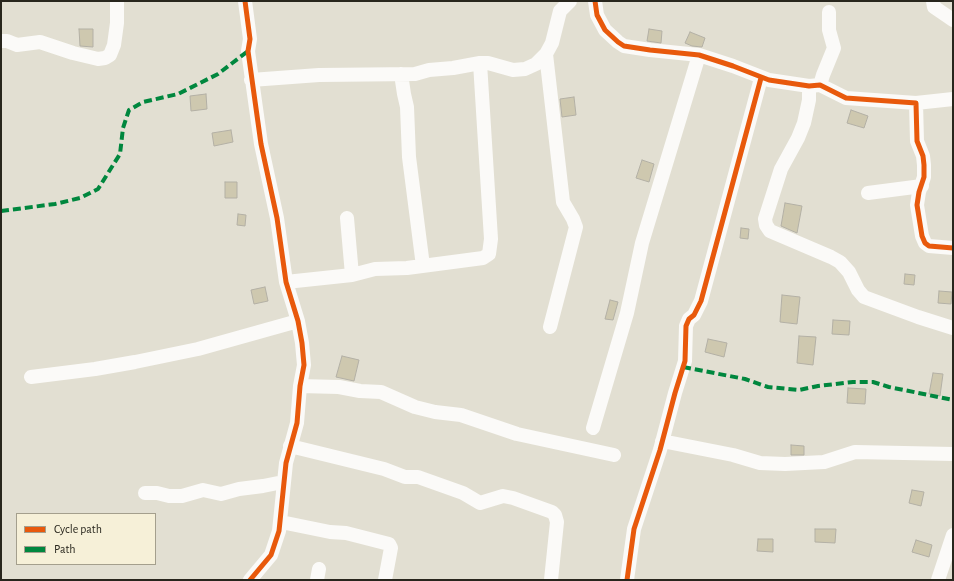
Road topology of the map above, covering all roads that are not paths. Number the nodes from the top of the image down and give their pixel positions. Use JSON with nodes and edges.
{"nodes":[{"id":1,"x":116,"y":1,"type":"edge"},
{"id":2,"x":245,"y":1,"type":"edge"},
{"id":3,"x":932,"y":1,"type":"edge"},
{"id":4,"x":567,"y":2,"type":"edge"},
{"id":5,"x":593,"y":2,"type":"edge"},
{"id":6,"x":829,"y":12,"type":"dead end"},
{"id":7,"x":953,"y":20,"type":"edge"},
{"id":8,"x":1,"y":41,"type":"edge"},
{"id":9,"x":546,"y":54,"type":"junction"},
{"id":10,"x":699,"y":55,"type":"junction"},
{"id":11,"x":480,"y":63,"type":"junction"},
{"id":12,"x":401,"y":74,"type":"junction"},
{"id":13,"x":761,"y":78,"type":"junction"},
{"id":14,"x":251,"y":80,"type":"junction"},
{"id":15,"x":814,"y":85,"type":"junction"},
{"id":16,"x":953,"y":99,"type":"edge"},
{"id":17,"x":916,"y":103,"type":"junction"},
{"id":18,"x":922,"y":186,"type":"junction"},
{"id":19,"x":868,"y":192,"type":"dead end"},
{"id":20,"x":347,"y":218,"type":"dead end"},
{"id":21,"x":953,"y":248,"type":"edge"},
{"id":22,"x":423,"y":266,"type":"junction"},
{"id":23,"x":352,"y":275,"type":"junction"},
{"id":24,"x":286,"y":282,"type":"junction"},
{"id":25,"x":298,"y":321,"type":"junction"},
{"id":26,"x":550,"y":328,"type":"dead end"},
{"id":27,"x":953,"y":328,"type":"edge"},
{"id":28,"x":31,"y":377,"type":"dead end"},
{"id":29,"x":300,"y":386,"type":"junction"},
{"id":30,"x":593,"y":428,"type":"dead end"},
{"id":31,"x":662,"y":441,"type":"junction"},
{"id":32,"x":290,"y":446,"type":"junction"},
{"id":33,"x":953,"y":454,"type":"edge"},
{"id":34,"x":614,"y":455,"type":"dead end"},
{"id":35,"x":283,"y":482,"type":"junction"},
{"id":36,"x":145,"y":492,"type":"dead end"},
{"id":37,"x":281,"y":522,"type":"junction"},
{"id":38,"x":953,"y":535,"type":"edge"},
{"id":39,"x":949,"y":560,"type":"edge"},
{"id":40,"x":250,"y":580,"type":"edge"},
{"id":41,"x":385,"y":580,"type":"edge"},
{"id":42,"x":552,"y":580,"type":"edge"},
{"id":43,"x":627,"y":580,"type":"edge"},
{"id":44,"x":938,"y":580,"type":"edge"}],
"edges":[{"from":1,"to":8,"type":"street"},
{"from":2,"to":14,"type":"street"},
{"from":3,"to":7,"type":"street"},
{"from":4,"to":9,"type":"street"},
{"from":5,"to":10,"type":"street"},
{"from":6,"to":15,"type":"street"},
{"from":9,"to":11,"type":"street"},
{"from":9,"to":26,"type":"street"},
{"from":10,"to":13,"type":"street"},
{"from":10,"to":30,"type":"street"},
{"from":11,"to":12,"type":"street"},
{"from":11,"to":22,"type":"street"},
{"from":12,"to":14,"type":"street"},
{"from":12,"to":22,"type":"street"},
{"from":13,"to":15,"type":"street"},
{"from":13,"to":31,"type":"street"},
{"from":14,"to":24,"type":"street"},
{"from":15,"to":17,"type":"street"},
{"from":15,"to":27,"type":"street"},
{"from":16,"to":17,"type":"street"},
{"from":17,"to":18,"type":"street"},
{"from":18,"to":19,"type":"street"},
{"from":18,"to":21,"type":"street"},
{"from":20,"to":23,"type":"street"},
{"from":22,"to":23,"type":"street"},
{"from":23,"to":24,"type":"street"},
{"from":24,"to":25,"type":"street"},
{"from":25,"to":28,"type":"street"},
{"from":25,"to":29,"type":"street"},
{"from":29,"to":32,"type":"street"},
{"from":29,"to":34,"type":"street"},
{"from":31,"to":33,"type":"street"},
{"from":31,"to":43,"type":"street"},
{"from":32,"to":35,"type":"street"},
{"from":32,"to":42,"type":"street"},
{"from":35,"to":36,"type":"street"},
{"from":35,"to":37,"type":"street"},
{"from":37,"to":40,"type":"street"},
{"from":37,"to":41,"type":"street"},
{"from":38,"to":39,"type":"street"},
{"from":39,"to":44,"type":"street"}]}
